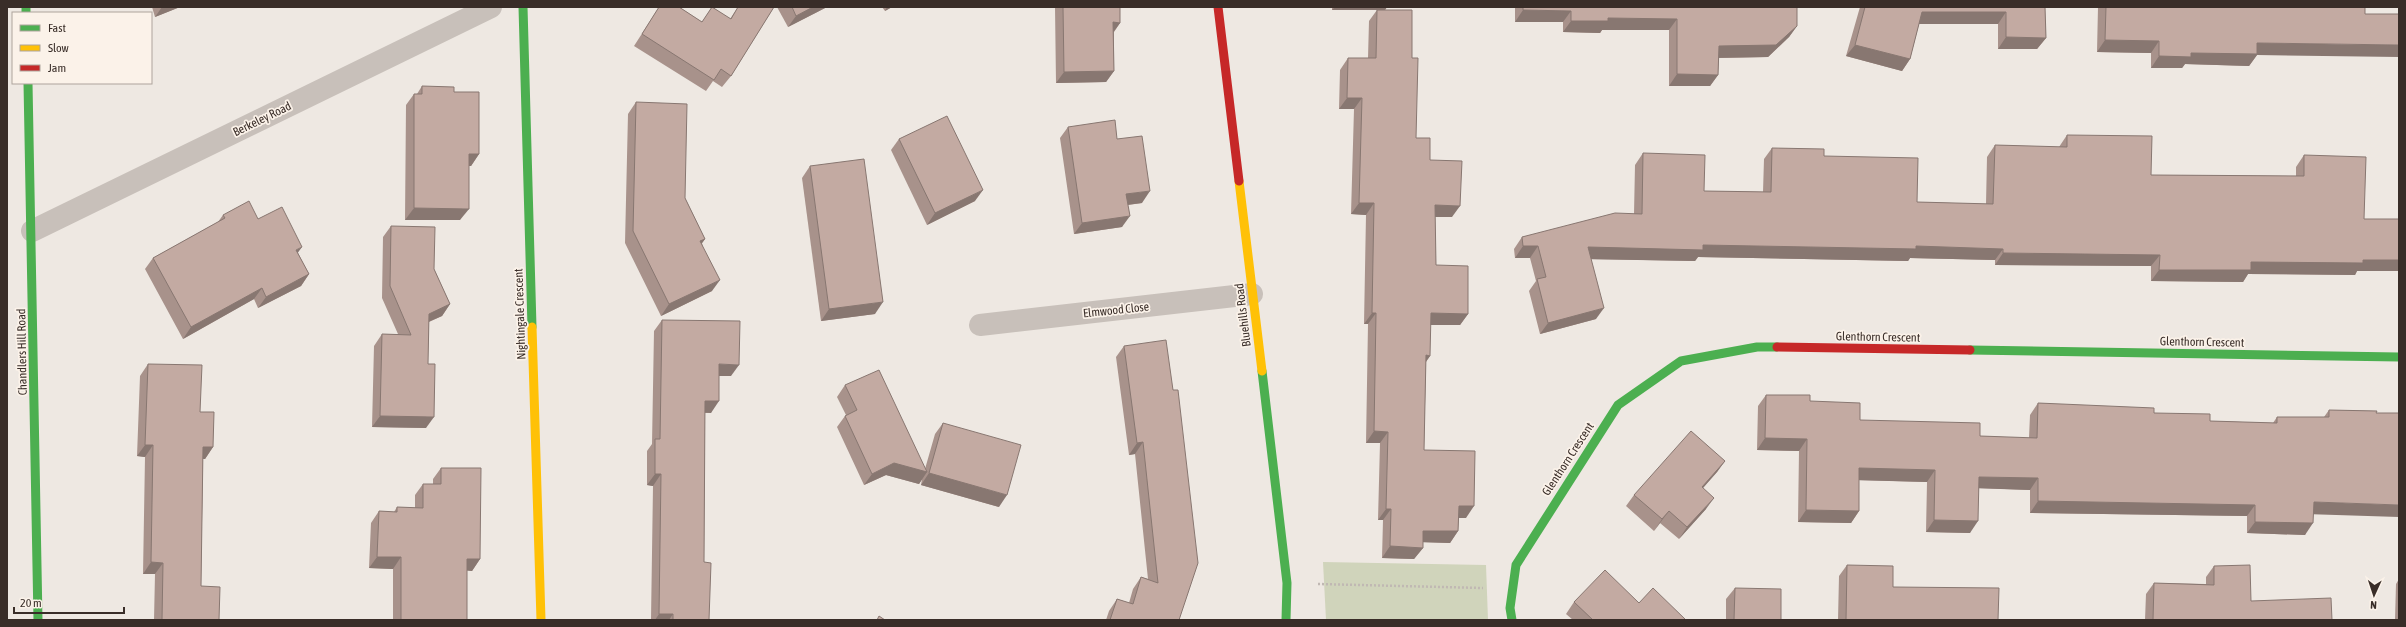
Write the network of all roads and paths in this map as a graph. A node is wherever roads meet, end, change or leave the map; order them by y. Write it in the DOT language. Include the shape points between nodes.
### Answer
graph roads {
  1 [pos="491,7"];
  2 [pos="523,7"];
  3 [pos="1218,7"];
  4 [pos="28,84"];
  5 [pos="32,230"];
  6 [pos="1252,294"];
  7 [pos="980,325"];
  8 [pos="2399,357"];
  9 [pos="1287,583"];
  10 [pos="1512,589"];
  11 [pos="38,620"];
  12 [pos="541,620"];
  13 [pos="1286,620"];
  14 [pos="1512,620"];
  1 -- 5 [label="street, Berkeley Road"];
  2 -- 12 [label="street, Nightingale Crescent"];
  3 -- 6 [label="street, Bluehills Road"];
  4 -- 5 [label="street, Chandlers Hill Road"];
  5 -- 11 [label="street, Chandlers Hill Road"];
  6 -- 7 [label="street, Elmwood Close"];
  6 -- 9 [label="street, Bluehills Road"];
  8 -- 10 [label="street, Glenthorn Crescent" via="1757,347 1682,361 1618,405 1516,565"];
  9 -- 10 [label="path"];
  9 -- 13 [label="street, Bluehills Road"];
  10 -- 14 [label="street, Glenthorn Crescent"];
}
